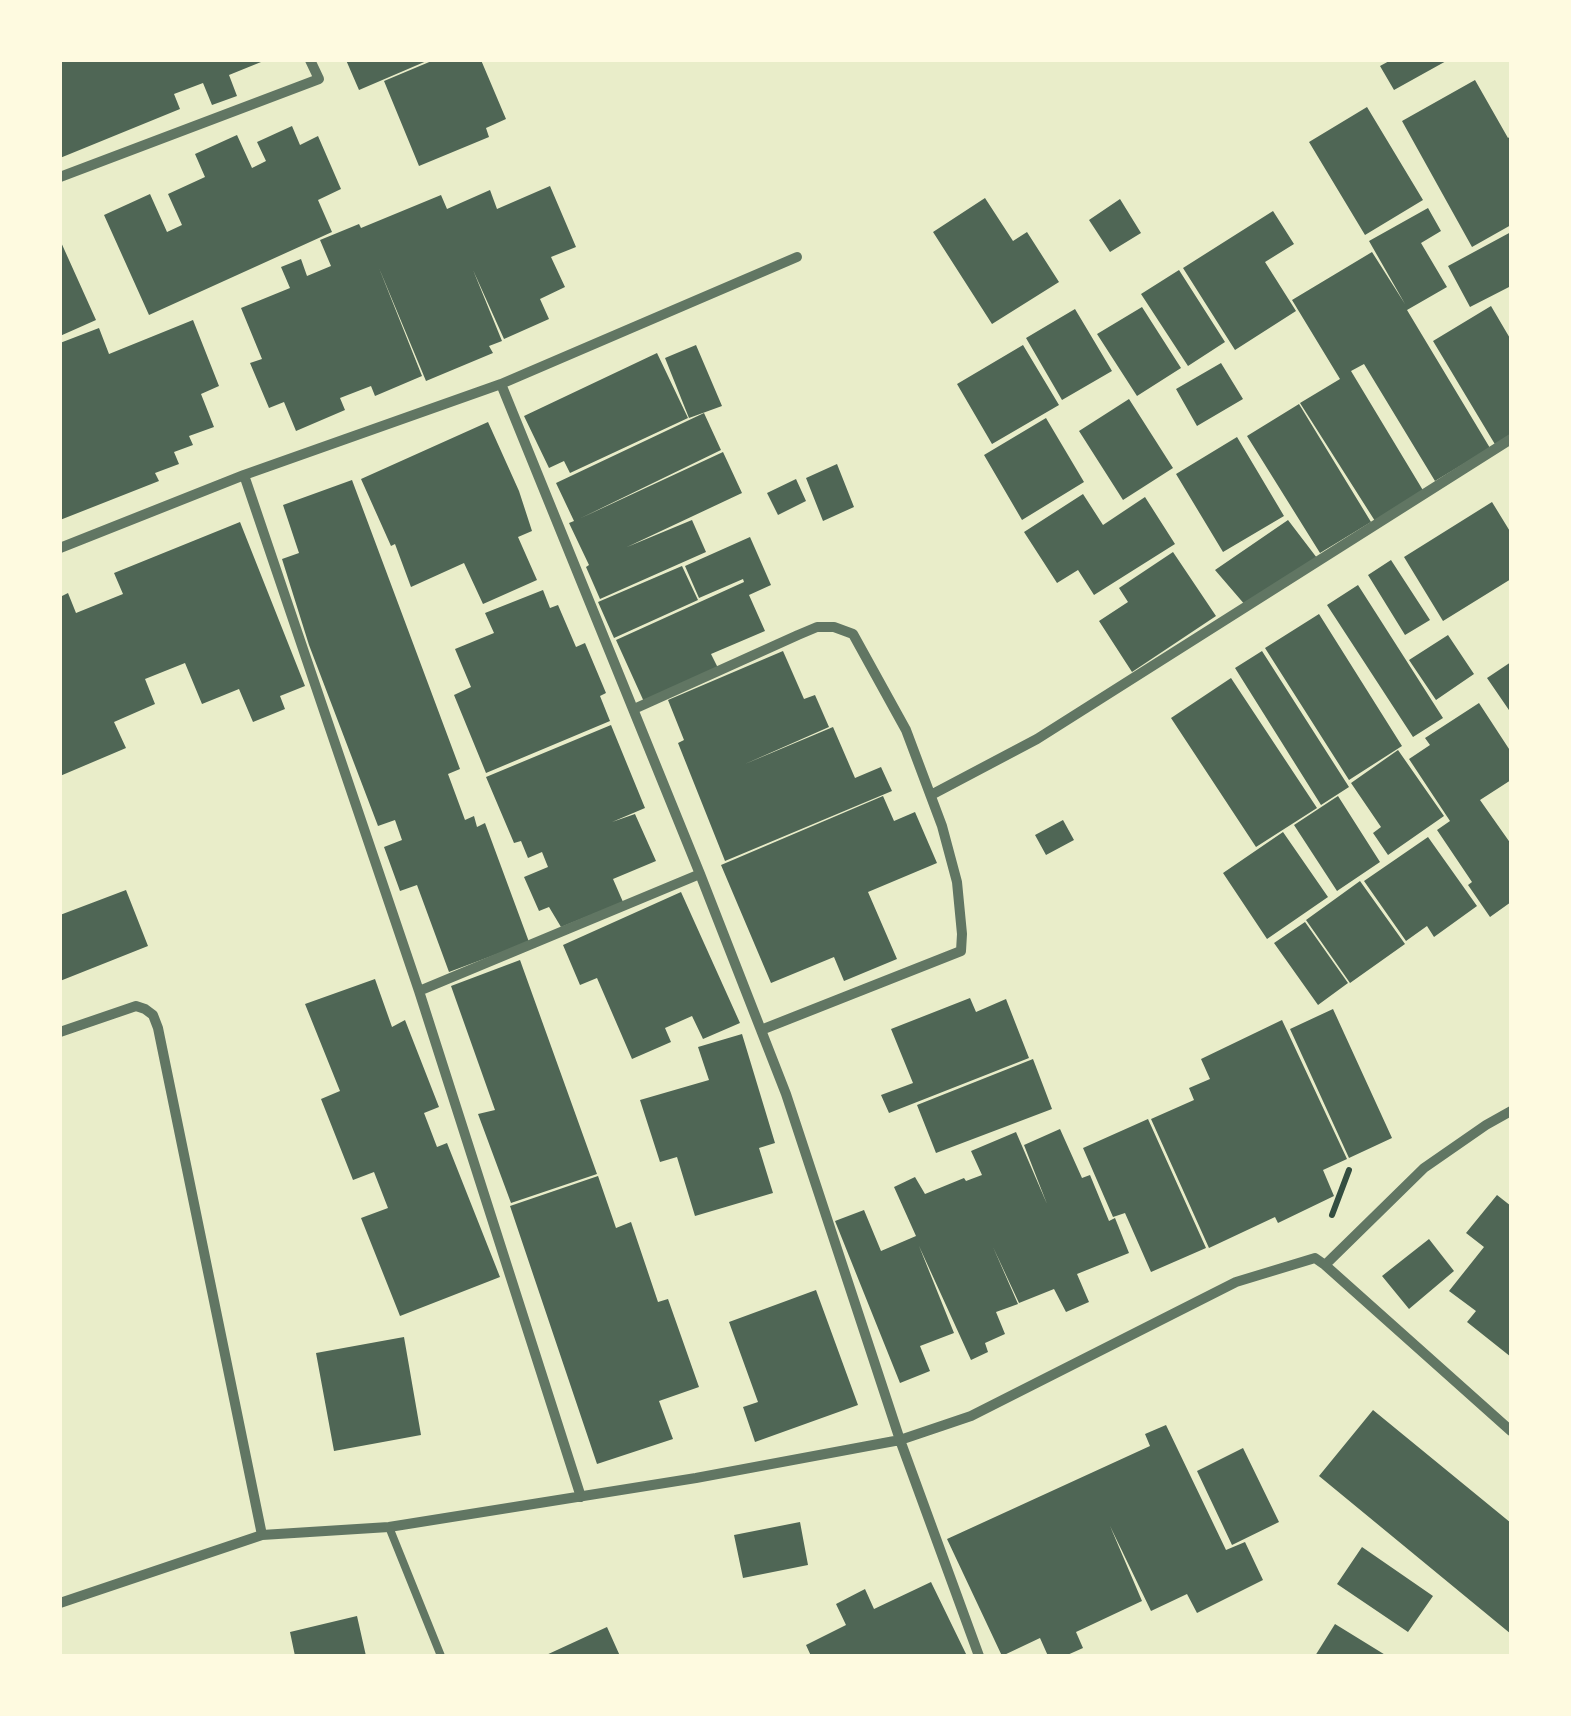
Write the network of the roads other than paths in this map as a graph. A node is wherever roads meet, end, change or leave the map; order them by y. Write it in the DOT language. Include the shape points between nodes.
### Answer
graph roads {
  1 [pos="310,60"];
  2 [pos="60,177"];
  3 [pos="797,257"];
  4 [pos="502,384"];
  5 [pos="1511,438"];
  6 [pos="244,475"];
  7 [pos="60,548"];
  8 [pos="634,709"];
  9 [pos="931,796"];
  10 [pos="700,874"];
  11 [pos="419,990"];
  12 [pos="761,1030"];
  13 [pos="60,1032"];
  14 [pos="1511,1111"];
  15 [pos="1326,1265"];
  16 [pos="1511,1430"];
  17 [pos="900,1440"];
  18 [pos="581,1497"];
  19 [pos="389,1527"];
  20 [pos="262,1535"];
  21 [pos="60,1603"];
  22 [pos="442,1656"];
  23 [pos="979,1656"];
  1 -- 2 [label="street" via="319,78"];
  3 -- 4 [label="street"];
  4 -- 6 [label="street"];
  4 -- 8 [label="street"];
  5 -- 9 [label="street" via="1037,739"];
  6 -- 7 [label="street"];
  6 -- 11 [label="street"];
  8 -- 9 [label="street" via="817,627 834,627 853,634 906,730"];
  8 -- 10 [label="street"];
  9 -- 12 [label="street" via="957,882 961,952"];
  10 -- 11 [label="street"];
  10 -- 12 [label="street"];
  11 -- 18 [label="street"];
  12 -- 17 [label="street"];
  13 -- 20 [label="street" via="136,1006 153,1015"];
  14 -- 15 [label="street" via="1424,1168"];
  15 -- 16 [label="street"];
  15 -- 17 [label="street" via="1315,1258 1236,1282 972,1416"];
  17 -- 18 [label="street"];
  17 -- 23 [label="street"];
  18 -- 19 [label="street"];
  19 -- 20 [label="street"];
  19 -- 22 [label="lane"];
  20 -- 21 [label="street"];
}
